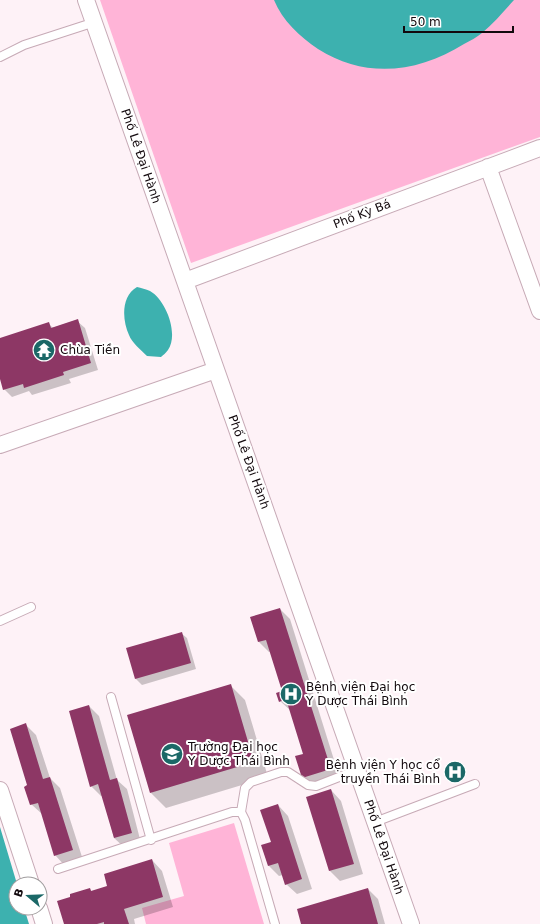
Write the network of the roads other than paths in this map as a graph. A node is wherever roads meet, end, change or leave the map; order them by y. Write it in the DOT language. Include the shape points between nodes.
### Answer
graph roads {
  1 [pos="86,0"];
  2 [pos="95,22"];
  3 [pos="0,57"];
  4 [pos="540,148"];
  5 [pos="488,167"];
  6 [pos="185,281"];
  7 [pos="540,311"];
  8 [pos="216,370"];
  9 [pos="0,445"];
  10 [pos="31,607"];
  11 [pos="0,621"];
  12 [pos="111,698"];
  13 [pos="357,770"];
  14 [pos="475,784"];
  15 [pos="0,790"];
  16 [pos="241,812"];
  17 [pos="375,822"];
  18 [pos="151,840"];
  19 [pos="58,869"];
  20 [pos="28,876"];
  21 [pos="275,924"];
  22 [pos="411,924"];
  1 -- 2 [label="street, Phố Lê Đại Hành"];
  2 -- 3 [label="lane" via="24,45"];
  2 -- 6 [label="street, Phố Lê Đại Hành"];
  4 -- 5 [label="street, Phố Kỳ Bá"];
  5 -- 6 [label="street, Phố Kỳ Bá"];
  5 -- 7 [label="street"];
  6 -- 8 [label="street, Phố Lê Đại Hành"];
  8 -- 9 [label="street"];
  8 -- 13 [label="street, Phố Lê Đại Hành"];
  10 -- 11 [label="lane"];
  12 -- 18 [label="lane"];
  13 -- 16 [label="lane" via="316,786 308,785 288,772 251,782 245,788"];
  13 -- 17 [label="street, Phố Lê Đại Hành"];
  14 -- 17 [label="lane"];
  15 -- 20 [label="street"];
  16 -- 18 [label="lane" via="232,812"];
  16 -- 21 [label="lane"];
  17 -- 22 [label="street, Phố Lê Đại Hành"];
  18 -- 19 [label="lane"];
}
